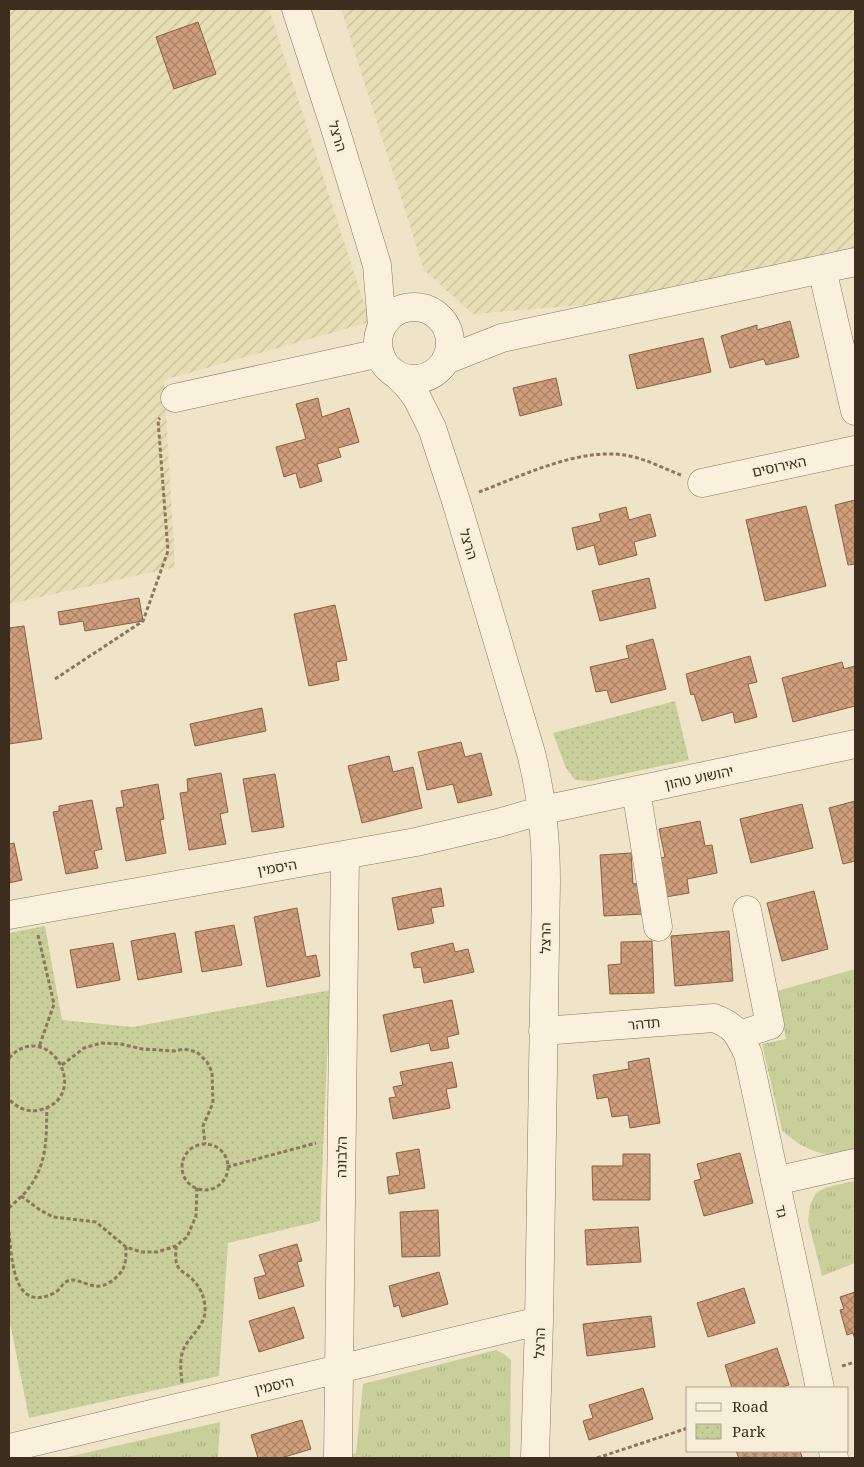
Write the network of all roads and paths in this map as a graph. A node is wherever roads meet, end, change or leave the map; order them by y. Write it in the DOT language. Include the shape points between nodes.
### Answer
graph roads {
  1 [pos="296,9"];
  2 [pos="855,262"];
  3 [pos="377,265"];
  4 [pos="822,269"];
  5 [pos="428,311"];
  6 [pos="382,326"];
  7 [pos="521,334"];
  8 [pos="380,353"];
  9 [pos="445,362"];
  10 [pos="397,375"];
  11 [pos="176,398"];
  12 [pos="855,411"];
  13 [pos="434,434"];
  14 [pos="855,450"];
  15 [pos="702,483"];
  16 [pos="456,501"];
  17 [pos="55,679"];
  18 [pos="855,744"];
  19 [pos="636,790"];
  20 [pos="543,810"];
  21 [pos="345,855"];
  22 [pos="747,910"];
  23 [pos="20,913"];
  24 [pos="658,927"];
  25 [pos="543,1031"];
  26 [pos="740,1035"];
  27 [pos="39,1047"];
  28 [pos="9,1058"];
  29 [pos="62,1065"];
  30 [pos="9,1100"];
  31 [pos="47,1107"];
  32 [pos="342,1136"];
  33 [pos="205,1144"];
  34 [pos="855,1163"];
  35 [pos="228,1167"];
  36 [pos="775,1180"];
  37 [pos="197,1188"];
  38 [pos="21,1196"];
  39 [pos="9,1208"];
  40 [pos="9,1232"];
  41 [pos="176,1246"];
  42 [pos="126,1247"];
  43 [pos="539,1321"];
  44 [pos="339,1369"];
  45 [pos="820,1387"];
  46 [pos="184,1406"];
  47 [pos="686,1429"];
  48 [pos="9,1448"];
  49 [pos="338,1458"];
  50 [pos="535,1458"];
  51 [pos="597,1458"];
  1 -- 3 [label="street, הרצל"];
  2 -- 4 [label="street"];
  3 -- 5 [label="street, הרצל" via="395,286"];
  3 -- 6 [label="street, הרצל"];
  4 -- 7 [label="street"];
  4 -- 12 [label="street"];
  5 -- 6 [label="street" via="409,307 398,310"];
  5 -- 7 [label="street" via="470,327"];
  5 -- 9 [label="street" via="447,327 450,350"];
  6 -- 8 [label="street"];
  7 -- 9 [label="street" via="490,342"];
  8 -- 10 [label="street" via="388,368"];
  8 -- 11 [label="street"];
  9 -- 10 [label="street" via="425,378"];
  9 -- 13 [label="street, הרצל" via="433,399"];
  10 -- 13 [label="street, הרצל" via="417,398"];
  11 -- 17 [label="path" via="158,420 168,550 143,621"];
  13 -- 16 [label="street, הרצל"];
  14 -- 15 [label="street, האירוסים"];
  15 -- 16 [label="path" via="633,456 603,453 559,461"];
  16 -- 20 [label="street, הרצל" via="531,753"];
  18 -- 19 [label="street, יהושוע טהון"];
  19 -- 20 [label="street, יהושוע טהון"];
  19 -- 24 [label="street"];
  20 -- 21 [label="street, היסמין" via="428,839"];
  20 -- 25 [label="street, הרצל" via="546,866"];
  21 -- 23 [label="street, היסמין"];
  21 -- 32 [label="street, הלבונה"];
  22 -- 26 [label="street" via="770,1025"];
  23 -- 27 [label="path" via="54,1004"];
  25 -- 26 [label="street, תדהר" via="714,1018 728,1024"];
  25 -- 43 [label="street, הרצל"];
  26 -- 36 [label="street, גד" via="748,1054"];
  27 -- 28 [label="path" via="24,1048"];
  27 -- 29 [label="path" via="52,1053"];
  29 -- 31 [label="path" via="65,1075 63,1089 56,1102"];
  29 -- 33 [label="path" via="84,1048 101,1043 197,1052 212,1072 213,1102 203,1126"];
  30 -- 31 [label="path" via="28,1110"];
  31 -- 38 [label="path" via="43,1163"];
  32 -- 35 [label="path"];
  32 -- 44 [label="street, הלבונה"];
  33 -- 35 [label="path" via="221,1151"];
  33 -- 37 [label="path" via="191,1148 182,1163 184,1177"];
  34 -- 36 [label="street"];
  35 -- 37 [label="path" via="218,1185 208,1189"];
  36 -- 45 [label="street, גד"];
  37 -- 41 [label="path" via="196,1216 187,1237"];
  38 -- 39 [label="path"];
  38 -- 42 [label="path" via="53,1217 96,1222"];
  40 -- 42 [label="path" via="16,1281 35,1298 45,1298 58,1292 65,1282 72,1280 97,1287 106,1284 124,1268"];
  41 -- 42 [label="path" via="157,1252 140,1252"];
  41 -- 46 [label="path" via="176,1264 200,1289 206,1313 183,1350"];
  43 -- 44 [label="street, היסמין"];
  43 -- 50 [label="street, הרצל"];
  44 -- 46 [label="street, היסמין"];
  44 -- 49 [label="street, הלבונה"];
  46 -- 48 [label="street, היסמין"];
  47 -- 51 [label="path"];
}
